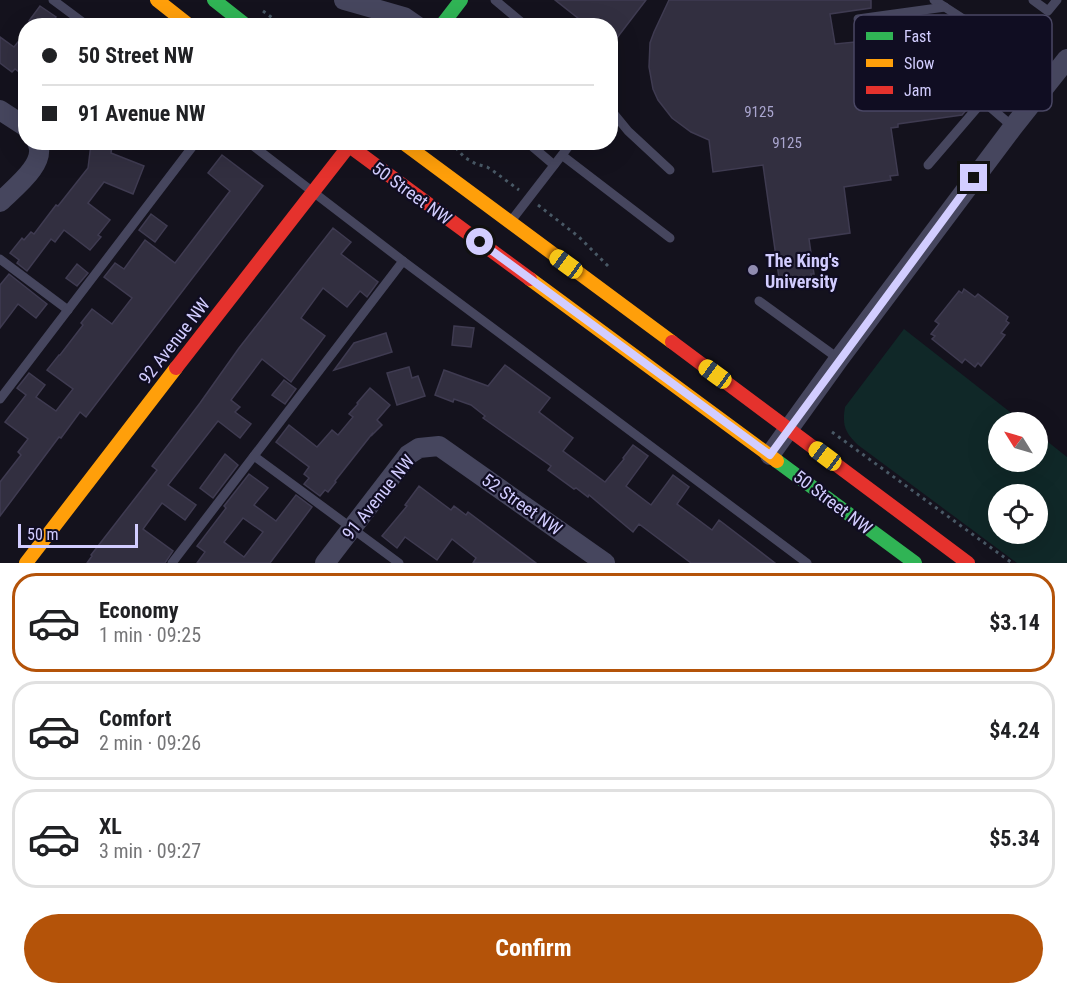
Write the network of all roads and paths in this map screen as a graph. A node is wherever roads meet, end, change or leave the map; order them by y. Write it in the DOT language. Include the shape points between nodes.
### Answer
graph roads {
  1 [pos="53,0"];
  2 [pos="157,0"];
  3 [pos="214,0"];
  4 [pos="344,0"];
  5 [pos="461,0"];
  6 [pos="495,0"];
  7 [pos="934,0"];
  8 [pos="1033,0"];
  9 [pos="1057,0"];
  10 [pos="945,8"];
  11 [pos="260,9"];
  12 [pos="890,15"];
  13 [pos="956,15"];
  14 [pos="77,18"];
  15 [pos="180,18"];
  16 [pos="237,18"];
  17 [pos="272,18"];
  18 [pos="405,18"];
  19 [pos="447,18"];
  20 [pos="517,18"];
  21 [pos="1067,58"];
  22 [pos="1052,77"];
  23 [pos="0,110"];
  24 [pos="974,111"];
  25 [pos="995,111"];
  26 [pos="1026,111"];
  27 [pos="618,119"];
  28 [pos="18,122"];
  29 [pos="1013,127"];
  30 [pos="39,150"];
  31 [pos="190,150"];
  32 [pos="258,150"];
  33 [pos="344,150"];
  34 [pos="356,150"];
  35 [pos="413,150"];
  36 [pos="457,150"];
  37 [pos="537,150"];
  38 [pos="566,150"];
  39 [pos="435,152"];
  40 [pos="562,156"];
  41 [pos="554,165"];
  42 [pos="928,165"];
  43 [pos="669,171"];
  44 [pos="464,189"];
  45 [pos="313,192"];
  46 [pos="528,197"];
  47 [pos="0,202"];
  48 [pos="509,223"];
  49 [pos="670,238"];
  50 [pos="0,259"];
  51 [pos="403,261"];
  52 [pos="615,272"];
  53 [pos="759,302"];
  54 [pos="68,310"];
  55 [pos="839,359"];
  56 [pos="0,399"];
  57 [pos="790,429"];
  58 [pos="826,429"];
  59 [pos="439,446"];
  60 [pos="770,455"];
  61 [pos="254,456"];
  62 [pos="352,528"];
  63 [pos="26,563"];
  64 [pos="172,563"];
  65 [pos="325,563"];
  66 [pos="399,563"];
  67 [pos="605,563"];
  68 [pos="807,563"];
  69 [pos="915,563"];
  70 [pos="968,563"];
  71 [pos="1012,563"];
  1 -- 14 [label="lane"];
  2 -- 15 [label="main road"];
  3 -- 16 [label="main road"];
  4 -- 18 [label="street"];
  5 -- 19 [label="main road"];
  6 -- 20 [label="lane"];
  7 -- 10 [label="lane"];
  8 -- 9 [label="lane" via="1048,11"];
  10 -- 12 [label="lane"];
  10 -- 13 [label="lane"];
  11 -- 17 [label="path"];
  21 -- 22 [label="street"];
  23 -- 28 [label="street"];
  24 -- 42 [label="lane"];
  25 -- 29 [label="lane"];
  26 -- 29 [label="street"];
  27 -- 43 [label="lane"];
  29 -- 55 [label="street"];
  30 -- 47 [label="street" via="39,160"];
  31 -- 54 [label="lane"];
  32 -- 45 [label="lane"];
  33 -- 45 [label="main road, 92 Avenue NW"];
  34 -- 60 [label="main road, 50 Street NW"];
  35 -- 44 [label="main road, 50 Street NW"];
  36 -- 46 [label="path"];
  37 -- 41 [label="lane"];
  38 -- 40 [label="lane"];
  39 -- 44 [label="main road"];
  40 -- 41 [label="lane"];
  40 -- 49 [label="lane"];
  41 -- 46 [label="lane"];
  44 -- 48 [label="main road, 50 Street NW"];
  45 -- 51 [label="lane"];
  45 -- 63 [label="main road, 92 Avenue NW"];
  46 -- 48 [label="lane"];
  46 -- 52 [label="path" via="579,237"];
  48 -- 57 [label="main road, 50 Street NW"];
  50 -- 54 [label="lane"];
  51 -- 61 [label="lane"];
  51 -- 68 [label="lane"];
  53 -- 55 [label="lane"];
  54 -- 56 [label="lane"];
  55 -- 57 [label="street"];
  57 -- 60 [label="street"];
  57 -- 70 [label="main road, 50 Street NW"];
  58 -- 71 [label="path"];
  59 -- 62 [label="street, 91 Avenue NW" via="419,448 408,454"];
  59 -- 67 [label="street, 52 Street NW"];
  60 -- 69 [label="main road, 50 Street NW"];
  61 -- 62 [label="lane"];
  61 -- 64 [label="lane"];
  62 -- 65 [label="street, 91 Avenue NW"];
  62 -- 66 [label="lane"];
}
